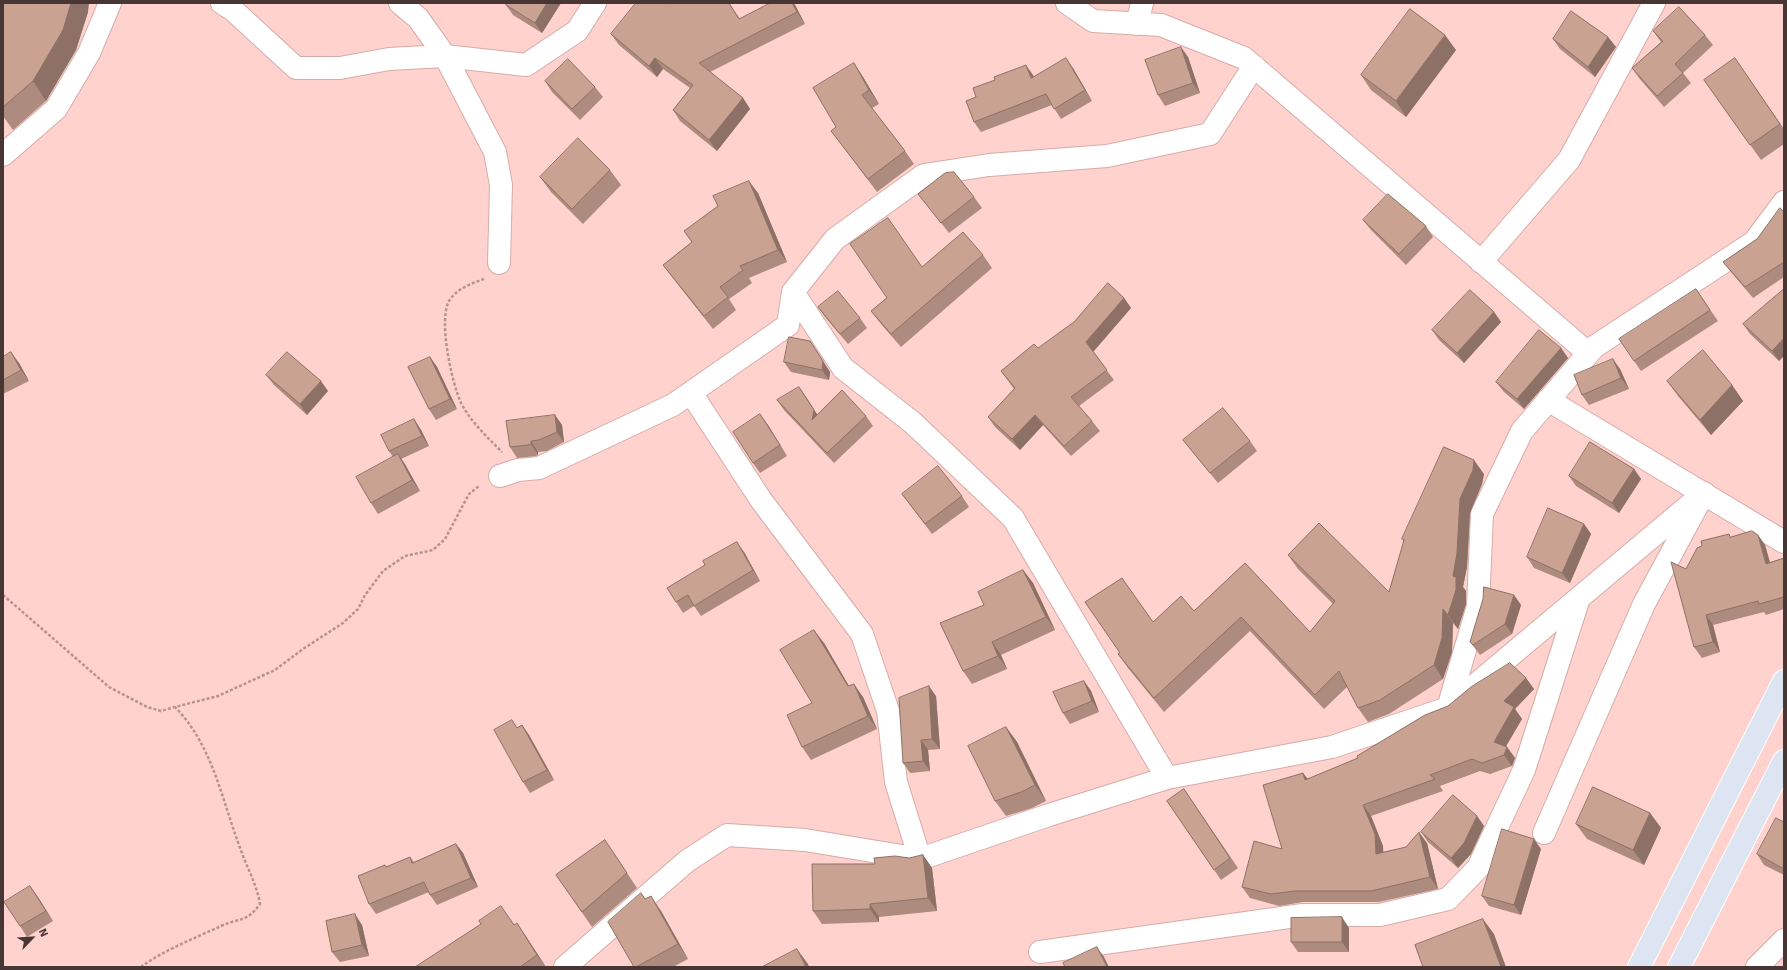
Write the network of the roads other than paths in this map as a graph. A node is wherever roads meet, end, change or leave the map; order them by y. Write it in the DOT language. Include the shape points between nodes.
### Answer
graph roads {
  1 [pos="110,3"];
  2 [pos="222,3"];
  3 [pos="400,3"];
  4 [pos="595,3"];
  5 [pos="1067,3"];
  6 [pos="1654,3"];
  7 [pos="1139,13"];
  8 [pos="445,56"];
  9 [pos="1254,66"];
  10 [pos="3,155"];
  11 [pos="1784,202"];
  12 [pos="1481,262"];
  13 [pos="492,270"];
  14 [pos="793,292"];
  15 [pos="1588,353"];
  16 [pos="691,393"];
  17 [pos="1548,400"];
  18 [pos="509,473"];
  19 [pos="1704,493"];
  20 [pos="1784,542"];
  21 [pos="1579,598"];
  22 [pos="1784,682"];
  23 [pos="1448,708"];
  24 [pos="1784,761"];
  25 [pos="1167,778"];
  26 [pos="1544,833"];
  27 [pos="920,859"];
  28 [pos="1784,940"];
  29 [pos="1040,952"];
  30 [pos="565,967"];
  31 [pos="1639,967"];
  32 [pos="1679,967"];
  33 [pos="1757,967"];
  1 -- 10 [label="street" via="89,53 56,109"];
  2 -- 8 [label="street" via="233,10 296,68 340,68 389,59"];
  3 -- 8 [label="street" via="418,18"];
  4 -- 8 [label="street" via="578,32 526,65"];
  5 -- 7 [label="street" via="1093,22"];
  6 -- 12 [label="street" via="1569,160"];
  7 -- 9 [label="street" via="1161,25 1244,58"];
  8 -- 13 [label="street" via="495,152 501,185"];
  9 -- 12 [label="street"];
  9 -- 14 [label="street" via="1210,134 1107,156 989,165 924,176 835,239"];
  11 -- 15 [label="street" via="1754,242"];
  12 -- 15 [label="street"];
  14 -- 16 [label="street" via="788,325"];
  14 -- 25 [label="street" via="843,368 913,422 1013,518"];
  15 -- 17 [label="street"];
  16 -- 18 [label="street" via="673,406 539,468"];
  16 -- 27 [label="street" via="761,500 862,634 888,711 896,782"];
  17 -- 19 [label="street"];
  17 -- 23 [label="street" via="1522,431 1482,514 1478,606"];
  19 -- 20 [label="street"];
  19 -- 21 [label="street"];
  19 -- 26 [label="street" via="1644,604"];
  21 -- 23 [label="street"];
  21 -- 29 [label="street" via="1524,770 1478,868 1448,899 1380,915 1303,915"];
  22 -- 31 [label="main road"];
  23 -- 25 [label="street" via="1332,747"];
  24 -- 32 [label="main road"];
  25 -- 27 [label="street"];
  27 -- 30 [label="street" via="805,840 727,835 687,861"];
  28 -- 33 [label="street"];
}
